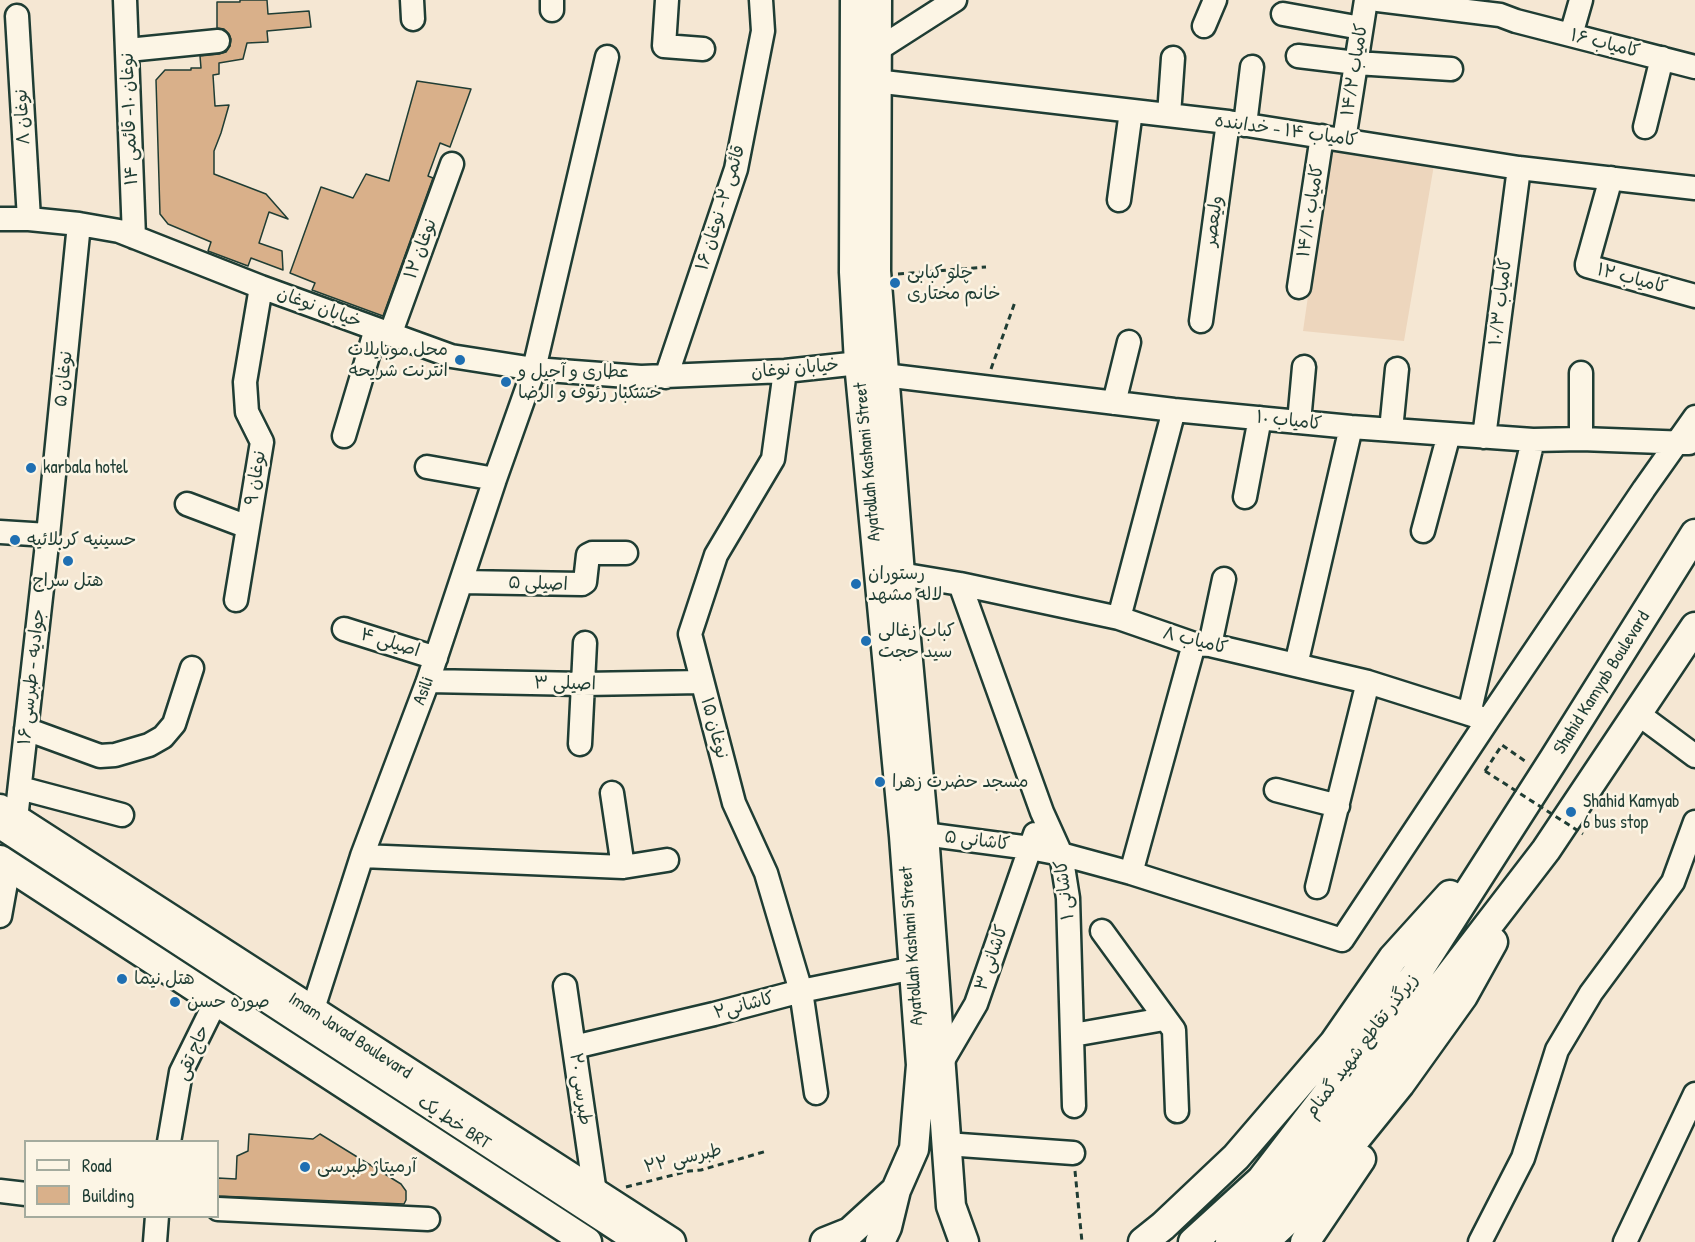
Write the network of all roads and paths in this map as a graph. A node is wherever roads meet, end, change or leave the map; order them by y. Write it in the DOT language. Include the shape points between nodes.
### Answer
graph roads {
  1 [pos="125,0"];
  2 [pos="667,0"];
  3 [pos="761,0"];
  4 [pos="855,0"];
  5 [pos="877,0"];
  6 [pos="955,0"];
  7 [pos="1215,0"];
  8 [pos="1366,0"];
  9 [pos="1378,0"];
  10 [pos="1581,0"];
  11 [pos="1283,14"];
  12 [pos="17,16"];
  13 [pos="1204,26"];
  14 [pos="1361,28"];
  15 [pos="1571,35"];
  16 [pos="218,41"];
  17 [pos="704,49"];
  18 [pos="128,50"];
  19 [pos="866,50"];
  20 [pos="1298,56"];
  21 [pos="607,57"];
  22 [pos="1173,58"];
  23 [pos="1662,58"];
  24 [pos="1356,63"];
  25 [pos="1252,67"];
  26 [pos="1695,67"];
  27 [pos="1451,69"];
  28 [pos="875,81"];
  29 [pos="1131,111"];
  30 [pos="1169,115"];
  31 [pos="1236,123"];
  32 [pos="1645,127"];
  33 [pos="1333,138"];
  34 [pos="452,164"];
  35 [pos="1519,168"];
  36 [pos="1611,178"];
  37 [pos="1695,188"];
  38 [pos="1119,200"];
  39 [pos="0,219"];
  40 [pos="29,219"];
  41 [pos="79,224"];
  42 [pos="134,237"];
  43 [pos="986,267"];
  44 [pos="876,275"];
  45 [pos="261,287"];
  46 [pos="1299,287"];
  47 [pos="1695,296"];
  48 [pos="1015,302"];
  49 [pos="1201,321"];
  50 [pos="383,332"];
  51 [pos="1129,342"];
  52 [pos="859,363"];
  53 [pos="1304,367"];
  54 [pos="534,369"];
  55 [pos="1397,369"];
  56 [pos="785,371"];
  57 [pos="1581,373"];
  58 [pos="884,375"];
  59 [pos="666,377"];
  60 [pos="984,387"];
  61 [pos="1114,403"];
  62 [pos="1174,410"];
  63 [pos="1695,417"];
  64 [pos="1260,418"];
  65 [pos="1299,422"];
  66 [pos="1351,427"];
  67 [pos="1391,430"];
  68 [pos="1449,434"];
  69 [pos="344,436"];
  70 [pos="1484,437"];
  71 [pos="1581,439"];
  72 [pos="1533,440"];
  73 [pos="1687,442"];
  74 [pos="427,467"];
  75 [pos="495,479"];
  76 [pos="1245,497"];
  77 [pos="187,504"];
  78 [pos="248,526"];
  79 [pos="0,531"];
  80 [pos="1423,531"];
  81 [pos="1695,534"];
  82 [pos="48,535"];
  83 [pos="626,553"];
  84 [pos="900,574"];
  85 [pos="1224,579"];
  86 [pos="461,582"];
  87 [pos="960,584"];
  88 [pos="236,600"];
  89 [pos="1119,618"];
  90 [pos="1695,627"];
  91 [pos="344,629"];
  92 [pos="585,643"];
  93 [pos="1202,645"];
  94 [pos="436,658"];
  95 [pos="1296,665"];
  96 [pos="192,668"];
  97 [pos="428,681"];
  98 [pos="702,682"];
  99 [pos="1368,682"];
  100 [pos="583,684"];
  101 [pos="1637,713"];
  102 [pos="1478,717"];
  103 [pos="26,729"];
  104 [pos="580,744"];
  105 [pos="1695,756"];
  106 [pos="1544,773"];
  107 [pos="20,788"];
  108 [pos="1276,790"];
  109 [pos="612,793"];
  110 [pos="1338,806"];
  111 [pos="1042,812"];
  112 [pos="122,815"];
  113 [pos="1695,822"];
  114 [pos="4,824"];
  115 [pos="1507,831"];
  116 [pos="924,834"];
  117 [pos="1582,834"];
  118 [pos="1030,848"];
  119 [pos="1546,850"];
  120 [pos="1061,854"];
  121 [pos="362,856"];
  122 [pos="667,860"];
  123 [pos="5,863"];
  124 [pos="623,867"];
  125 [pos="1131,873"];
  126 [pos="1317,887"];
  127 [pos="0,916"];
  128 [pos="1102,931"];
  129 [pos="914,968"];
  130 [pos="565,986"];
  131 [pos="801,991"];
  132 [pos="216,1001"];
  133 [pos="312,1012"];
  134 [pos="1164,1019"];
  135 [pos="1073,1035"];
  136 [pos="574,1047"];
  137 [pos="942,1062"];
  138 [pos="1400,1084"];
  139 [pos="816,1093"];
  140 [pos="1695,1094"];
  141 [pos="1074,1106"];
  142 [pos="1177,1111"];
  143 [pos="169,1140"];
  144 [pos="946,1144"];
  145 [pos="767,1151"];
  146 [pos="1073,1154"];
  147 [pos="896,1190"];
  148 [pos="0,1191"];
  149 [pos="24,1194"];
  150 [pos="603,1198"];
  151 [pos="951,1206"];
  152 [pos="219,1209"];
  153 [pos="157,1218"];
  154 [pos="428,1219"];
  155 [pos="1153,1234"];
  156 [pos="156,1242"];
  157 [pos="587,1242"];
  158 [pos="620,1242"];
  159 [pos="636,1242"];
  160 [pos="671,1242"];
  161 [pos="825,1242"];
  162 [pos="880,1242"];
  163 [pos="944,1242"];
  164 [pos="963,1242"];
  165 [pos="1120,1242"];
  166 [pos="1193,1242"];
  167 [pos="1230,1242"];
  168 [pos="1264,1242"];
  169 [pos="1305,1242"];
  170 [pos="1480,1242"];
  171 [pos="1625,1242"];
  1 -- 18 [label="street, نوغان ۱۰- قائمی ۱۴"];
  2 -- 17 [label="street" via="664,46"];
  3 -- 59 [label="street, قائمی ۲- نوغان ۱۶" via="763,31 736,169"];
  4 -- 19 [label="main road, Ayatollah Kashani Street"];
  5 -- 19 [label="main road, Ayatollah Kashani Street"];
  6 -- 19 [label="street"];
  7 -- 13 [label="street"];
  8 -- 14 [label="street, کامیاب ۱۴/۲"];
  9 -- 15 [label="street, کامیاب ۱۶" via="1500,15"];
  10 -- 15 [label="street"];
  11 -- 14 [label="street"];
  12 -- 40 [label="street, نوغان ۸"];
  14 -- 24 [label="street, کامیاب ۱۴/۲"];
  15 -- 23 [label="street, کامیاب ۱۶"];
  16 -- 18 [label="street"];
  18 -- 42 [label="street, نوغان ۱۰- قائمی ۱۴"];
  19 -- 28 [label="main road, Ayatollah Kashani Street"];
  19 -- 52 [label="main road, Ayatollah Kashani Street" via="854,272"];
  20 -- 24 [label="street"];
  21 -- 54 [label="street, Asili"];
  22 -- 30 [label="street"];
  23 -- 26 [label="street, کامیاب ۱۶"];
  23 -- 32 [label="street"];
  24 -- 27 [label="street"];
  24 -- 33 [label="street, کامیاب ۱۴/۲"];
  25 -- 31 [label="street, ولیعصر"];
  28 -- 29 [label="street, کامیاب ۱۴ - خدابنده"];
  28 -- 44 [label="main road, Ayatollah Kashani Street"];
  29 -- 30 [label="street, کامیاب ۱۴ - خدابنده"];
  29 -- 38 [label="street"];
  30 -- 31 [label="street, کامیاب ۱۴ - خدابنده"];
  31 -- 33 [label="street, کامیاب ۱۴ - خدابنده"];
  31 -- 49 [label="street, ولیعصر"];
  33 -- 35 [label="street, کامیاب ۱۴ - خدابنده"];
  33 -- 46 [label="street, کامیاب ۱۴/۱۰"];
  34 -- 50 [label="street, نوغان ۱۲"];
  35 -- 36 [label="street, کامیاب ۱۴ - خدابنده"];
  35 -- 70 [label="street, کامیاب ۱۰/۳"];
  36 -- 37 [label="street, کامیاب ۱۴ - خدابنده"];
  36 -- 47 [label="street, کامیاب ۱۲" via="1587,266"];
  39 -- 40 [label="street, خیابان نوغان"];
  40 -- 41 [label="street, خیابان نوغان"];
  41 -- 42 [label="street, خیابان نوغان"];
  41 -- 82 [label="street, نوغان ۵"];
  42 -- 45 [label="street, خیابان نوغان"];
  43 -- 44 [label="path"];
  44 -- 58 [label="main road, Ayatollah Kashani Street"];
  45 -- 50 [label="street, خیابان نوغان"];
  45 -- 78 [label="street, نوغان ۹" via="245,382 247,412 262,441"];
  48 -- 60 [label="path"];
  50 -- 54 [label="street, خیابان نوغان" via="451,356"];
  50 -- 69 [label="street, نوغان ۱۲"];
  51 -- 61 [label="street"];
  52 -- 56 [label="street, خیابان نوغان"];
  52 -- 129 [label="main road, Ayatollah Kashani Street"];
  53 -- 65 [label="street"];
  54 -- 59 [label="street, خیابان نوغان"];
  54 -- 75 [label="street, Asili"];
  55 -- 67 [label="street"];
  56 -- 59 [label="street, خیابان نوغان"];
  56 -- 98 [label="street, نوغان ۱۵" via="773,459 716,555 690,634"];
  57 -- 71 [label="street"];
  58 -- 60 [label="street, کامیاب ۱۰"];
  58 -- 84 [label="main road, Ayatollah Kashani Street"];
  60 -- 61 [label="street, کامیاب ۱۰"];
  61 -- 62 [label="street, کامیاب ۱۰"];
  62 -- 64 [label="street, کامیاب ۱۰"];
  62 -- 89 [label="street"];
  63 -- 73 [label="street"];
  64 -- 65 [label="street, کامیاب ۱۰"];
  64 -- 76 [label="street"];
  65 -- 66 [label="street, کامیاب ۱۰"];
  66 -- 67 [label="street, کامیاب ۱۰"];
  66 -- 95 [label="street"];
  67 -- 68 [label="street, کامیاب ۱۰"];
  68 -- 70 [label="street, کامیاب ۱۰"];
  68 -- 80 [label="street"];
  70 -- 72 [label="street, کامیاب ۱۰"];
  71 -- 72 [label="street, کامیاب ۱۰"];
  71 -- 73 [label="street, کامیاب ۱۰"];
  72 -- 102 [label="street"];
  73 -- 102 [label="street" via="1644,489"];
  74 -- 75 [label="street"];
  75 -- 86 [label="street, Asili"];
  77 -- 78 [label="street"];
  78 -- 88 [label="street, نوغان ۹"];
  79 -- 82 [label="street"];
  81 -- 106 [label="main road, Shahid Kamyab Boulevard"];
  82 -- 103 [label="street, جوادیه - طبرسی ۱۶"];
  83 -- 86 [label="street, اصیلی ۵" via="588,555 582,584"];
  84 -- 87 [label="street, کامیاب ۸"];
  84 -- 116 [label="main road, Ayatollah Kashani Street"];
  85 -- 93 [label="street"];
  86 -- 94 [label="street, Asili"];
  87 -- 89 [label="street, کامیاب ۸"];
  87 -- 111 [label="street, کاشانی ۱"];
  89 -- 93 [label="street, کامیاب ۸"];
  90 -- 101 [label="main road"];
  91 -- 94 [label="street, اصیلی ۴"];
  92 -- 100 [label="street"];
  93 -- 95 [label="street, کامیاب ۸"];
  93 -- 125 [label="street"];
  94 -- 97 [label="street, Asili"];
  95 -- 99 [label="street, کامیاب ۸"];
  96 -- 103 [label="street" via="174,724 149,745 100,756"];
  97 -- 100 [label="street, اصیلی ۳"];
  97 -- 121 [label="street, Asili"];
  98 -- 100 [label="street, اصیلی ۳"];
  98 -- 131 [label="street, نوغان ۱۵" via="734,803 766,873"];
  99 -- 102 [label="street, کامیاب ۸"];
  99 -- 110 [label="street"];
  100 -- 104 [label="street"];
  101 -- 105 [label="street"];
  101 -- 119 [label="main road"];
  102 -- 125 [label="street, کاشانی ۵" via="1342,940"];
  103 -- 107 [label="street, جوادیه - طبرسی ۱۶"];
  106 -- 115 [label="main road, Shahid Kamyab Boulevard"];
  106 -- 117 [label="path, bridge" via="1502,745 1485,771"];
  107 -- 112 [label="street"];
  107 -- 114 [label="street, جوادیه - طبرسی ۱۶"];
  108 -- 110 [label="street"];
  109 -- 124 [label="street"];
  110 -- 126 [label="street"];
  111 -- 118 [label="street, کاشانی ۳"];
  111 -- 120 [label="street, کاشانی ۱"];
  113 -- 170 [label="street" via="1673,882 1591,993 1557,1050 1523,1158"];
  114 -- 133 [label="main road, Imam Javad Boulevard"];
  114 -- 158 [label="street, خط یک BRT"];
  114 -- 159 [label="street, خط یک BRT"];
  115 -- 155 [label="main road" via="1394,958 1334,1043 1236,1157"];
  115 -- 166 [label="main road, زیرگذر تقاطع شهید گمنام" via="1417,972 1358,1054 1261,1180"];
  116 -- 118 [label="street, کاشانی ۵"];
  116 -- 137 [label="main road, Ayatollah Kashani Street"];
  118 -- 120 [label="street, کاشانی ۵"];
  118 -- 137 [label="street, کاشانی ۳" via="976,1004"];
  119 -- 138 [label="main road" via="1462,996"];
  119 -- 167 [label="main road, زیرگذر تقاطع شهید گمنام" via="1280,1196"];
  120 -- 125 [label="street, کاشانی ۵"];
  120 -- 135 [label="street, کاشانی ۱" via="1068,898"];
  121 -- 124 [label="street"];
  121 -- 133 [label="street, Asili"];
  122 -- 124 [label="street"];
  123 -- 127 [label="street"];
  123 -- 132 [label="main road"];
  128 -- 134 [label="street"];
  129 -- 131 [label="street, کاشانی۲"];
  129 -- 147 [label="main road, Ayatollah Kashani Street" via="921,1065 914,1149"];
  130 -- 136 [label="street, طبرسی ۲۰"];
  131 -- 136 [label="street, کاشانی۲"];
  131 -- 139 [label="street, نوغان ۱۵"];
  132 -- 143 [label="street, حاج تقی" via="181,1071"];
  132 -- 157 [label="main road"];
  133 -- 150 [label="main road, Imam Javad Boulevard"];
  134 -- 135 [label="street"];
  134 -- 142 [label="street" via="1174,1030"];
  135 -- 141 [label="street, کاشانی ۱"];
  136 -- 150 [label="street, طبرسی ۲۰"];
  137 -- 144 [label="main road, Ayatollah Kashani Street"];
  138 -- 168 [label="main road" via="1298,1210"];
  138 -- 169 [label="main road" via="1361,1160"];
  140 -- 171 [label="street"];
  144 -- 146 [label="street"];
  144 -- 151 [label="main road, Ayatollah Kashani Street"];
  145 -- 150 [label="path, طبرسی ۲۲" via="626,1187"];
  147 -- 161 [label="main road, Ayatollah Kashani Street" via="849,1232"];
  147 -- 162 [label="main road"];
  148 -- 149 [label="street"];
  150 -- 160 [label="main road, Imam Javad Boulevard"];
  151 -- 163 [label="main road"];
  151 -- 164 [label="main road, Ayatollah Kashani Street"];
  152 -- 154 [label="street"];
  153 -- 156 [label="street"];
  155 -- 165 [label="main road"];
}
